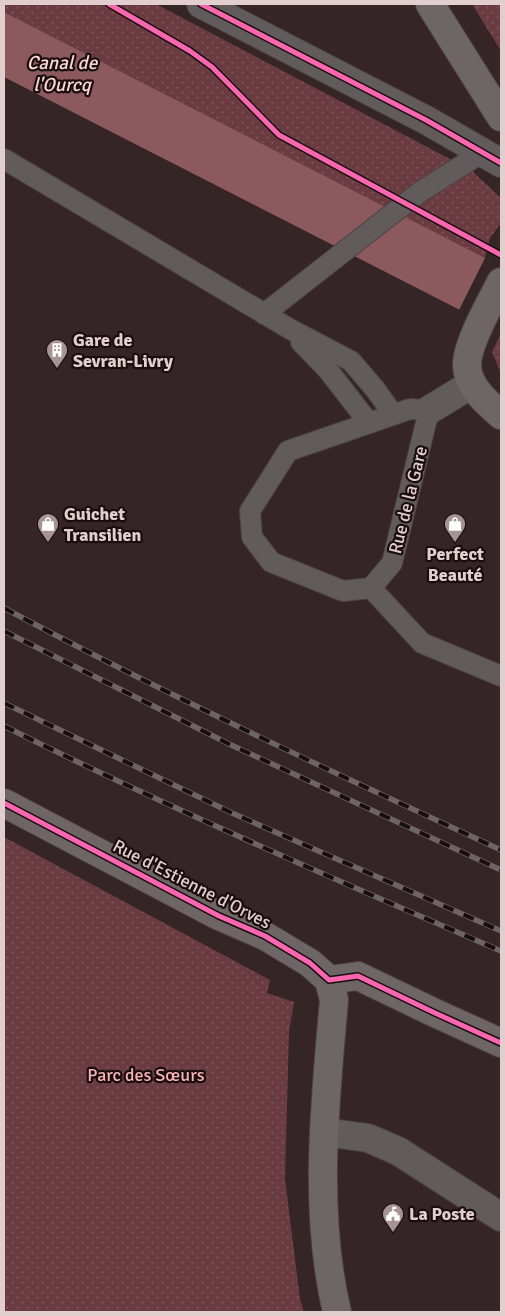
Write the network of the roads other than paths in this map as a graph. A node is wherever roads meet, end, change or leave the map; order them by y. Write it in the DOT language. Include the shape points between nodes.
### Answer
graph roads {
  1 [pos="201,4"];
  2 [pos="430,4"];
  3 [pos="501,117"];
  4 [pos="492,157"];
  5 [pos="4,160"];
  6 [pos="501,282"];
  7 [pos="264,314"];
  8 [pos="290,329"];
  9 [pos="472,384"];
  10 [pos="429,410"];
  11 [pos="393,414"];
  12 [pos="501,415"];
  13 [pos="369,423"];
  14 [pos="371,588"];
  15 [pos="501,676"];
  16 [pos="4,804"];
  17 [pos="329,980"];
  18 [pos="501,1043"];
  19 [pos="324,1132"];
  20 [pos="501,1217"];
  21 [pos="337,1312"];
  1 -- 4 [label="street"];
  2 -- 3 [label="street"];
  4 -- 7 [label="lane" via="420,192"];
  5 -- 7 [label="lane"];
  6 -- 9 [label="street" via="471,344 467,366"];
  7 -- 8 [label="lane"];
  8 -- 11 [label="lane" via="351,362"];
  8 -- 13 [label="lane" via="328,370"];
  9 -- 10 [label="street"];
  9 -- 12 [label="street" via="484,401"];
  10 -- 11 [label="lane" via="410,409"];
  10 -- 14 [label="lane, Rue de la Gare" via="392,563"];
  11 -- 13 [label="lane"];
  13 -- 14 [label="lane" via="288,451 250,511 252,537 271,562 343,591"];
  14 -- 15 [label="lane" via="422,643"];
  16 -- 17 [label="street, Rue d'Estienne d'Orves" via="219,916 265,936 310,963"];
  17 -- 18 [label="street" via="358,976"];
  17 -- 19 [label="street" via="334,1000"];
  19 -- 20 [label="street" via="368,1138 398,1151"];
  19 -- 21 [label="street" via="323,1213"];
}
